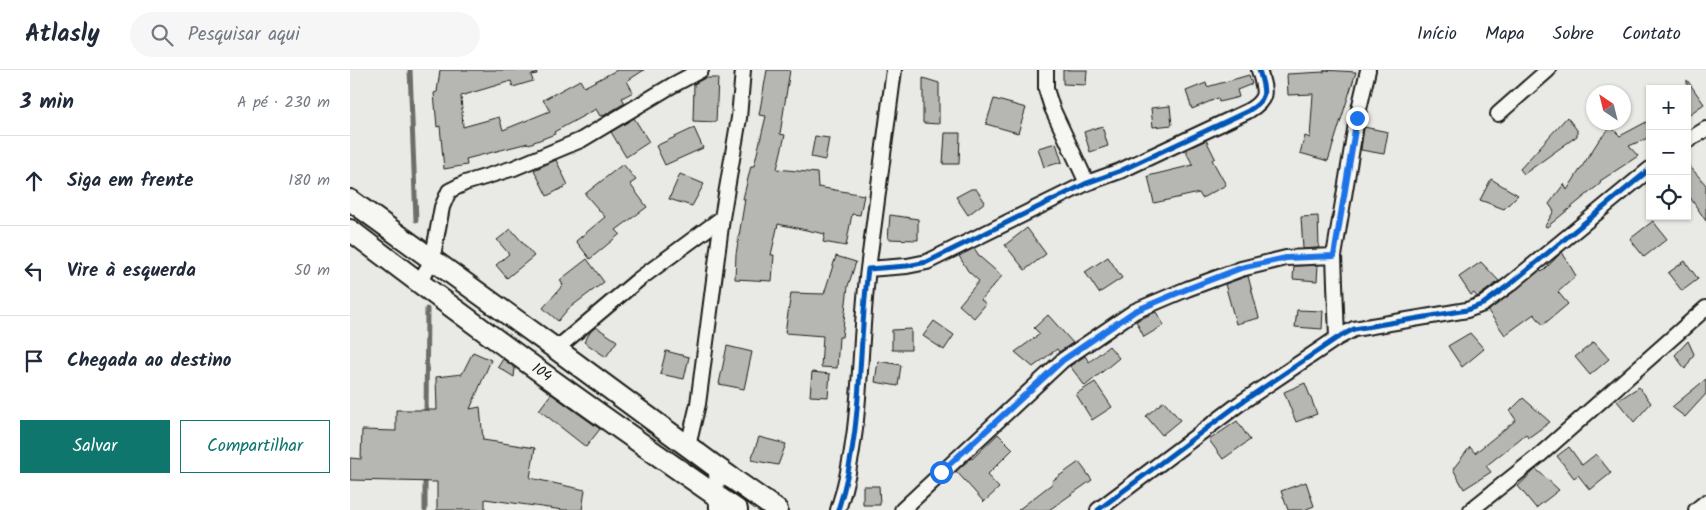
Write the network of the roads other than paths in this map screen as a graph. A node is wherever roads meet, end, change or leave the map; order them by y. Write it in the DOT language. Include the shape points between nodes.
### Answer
graph roads {
  1 [pos="701,70"];
  2 [pos="743,70"];
  3 [pos="894,70"];
  4 [pos="1046,70"];
  5 [pos="1259,70"];
  6 [pos="1368,70"];
  7 [pos="1548,70"];
  8 [pos="1498,114"];
  9 [pos="1706,129"];
  10 [pos="1691,138"];
  11 [pos="1646,172"];
  12 [pos="1086,183"];
  13 [pos="350,200"];
  14 [pos="722,218"];
  15 [pos="350,230"];
  16 [pos="1334,256"];
  17 [pos="432,261"];
  18 [pos="868,270"];
  19 [pos="418,282"];
  20 [pos="1706,308"];
  21 [pos="1337,338"];
  22 [pos="556,349"];
  23 [pos="688,446"];
  24 [pos="716,468"];
  25 [pos="1706,502"];
  26 [pos="717,503"];
  27 [pos="737,510"];
  28 [pos="777,510"];
  29 [pos="838,510"];
  30 [pos="902,510"];
  31 [pos="1098,510"];
  32 [pos="1470,510"];
  33 [pos="1696,510"];
  1 -- 17 [label="street" via="581,140 449,191 442,207"];
  2 -- 14 [label="street" via="739,118"];
  3 -- 18 [label="street"];
  4 -- 12 [label="street" via="1046,89 1052,108"];
  5 -- 12 [label="street" via="1264,96 1261,104 1120,171"];
  6 -- 16 [label="street"];
  7 -- 8 [label="street"];
  9 -- 10 [label="street"];
  11 -- 21 [label="street" via="1483,304 1467,310 1354,329"];
  12 -- 18 [label="street" via="927,262"];
  13 -- 17 [label="street"];
  14 -- 22 [label="street" via="638,280"];
  14 -- 23 [label="street" via="698,404"];
  15 -- 19 [label="street, 104"];
  16 -- 21 [label="street"];
  16 -- 30 [label="street" via="1286,258 1241,268 1135,311 1063,360"];
  17 -- 19 [label="street"];
  17 -- 22 [label="street"];
  18 -- 29 [label="street" via="852,460"];
  19 -- 26 [label="street, 104"];
  20 -- 32 [label="street" via="1541,454"];
  21 -- 31 [label="street" via="1239,404"];
  22 -- 23 [label="street"];
  23 -- 24 [label="street"];
  24 -- 26 [label="street"];
  24 -- 28 [label="street"];
  25 -- 33 [label="street"];
  26 -- 27 [label="street, 104"];
}
